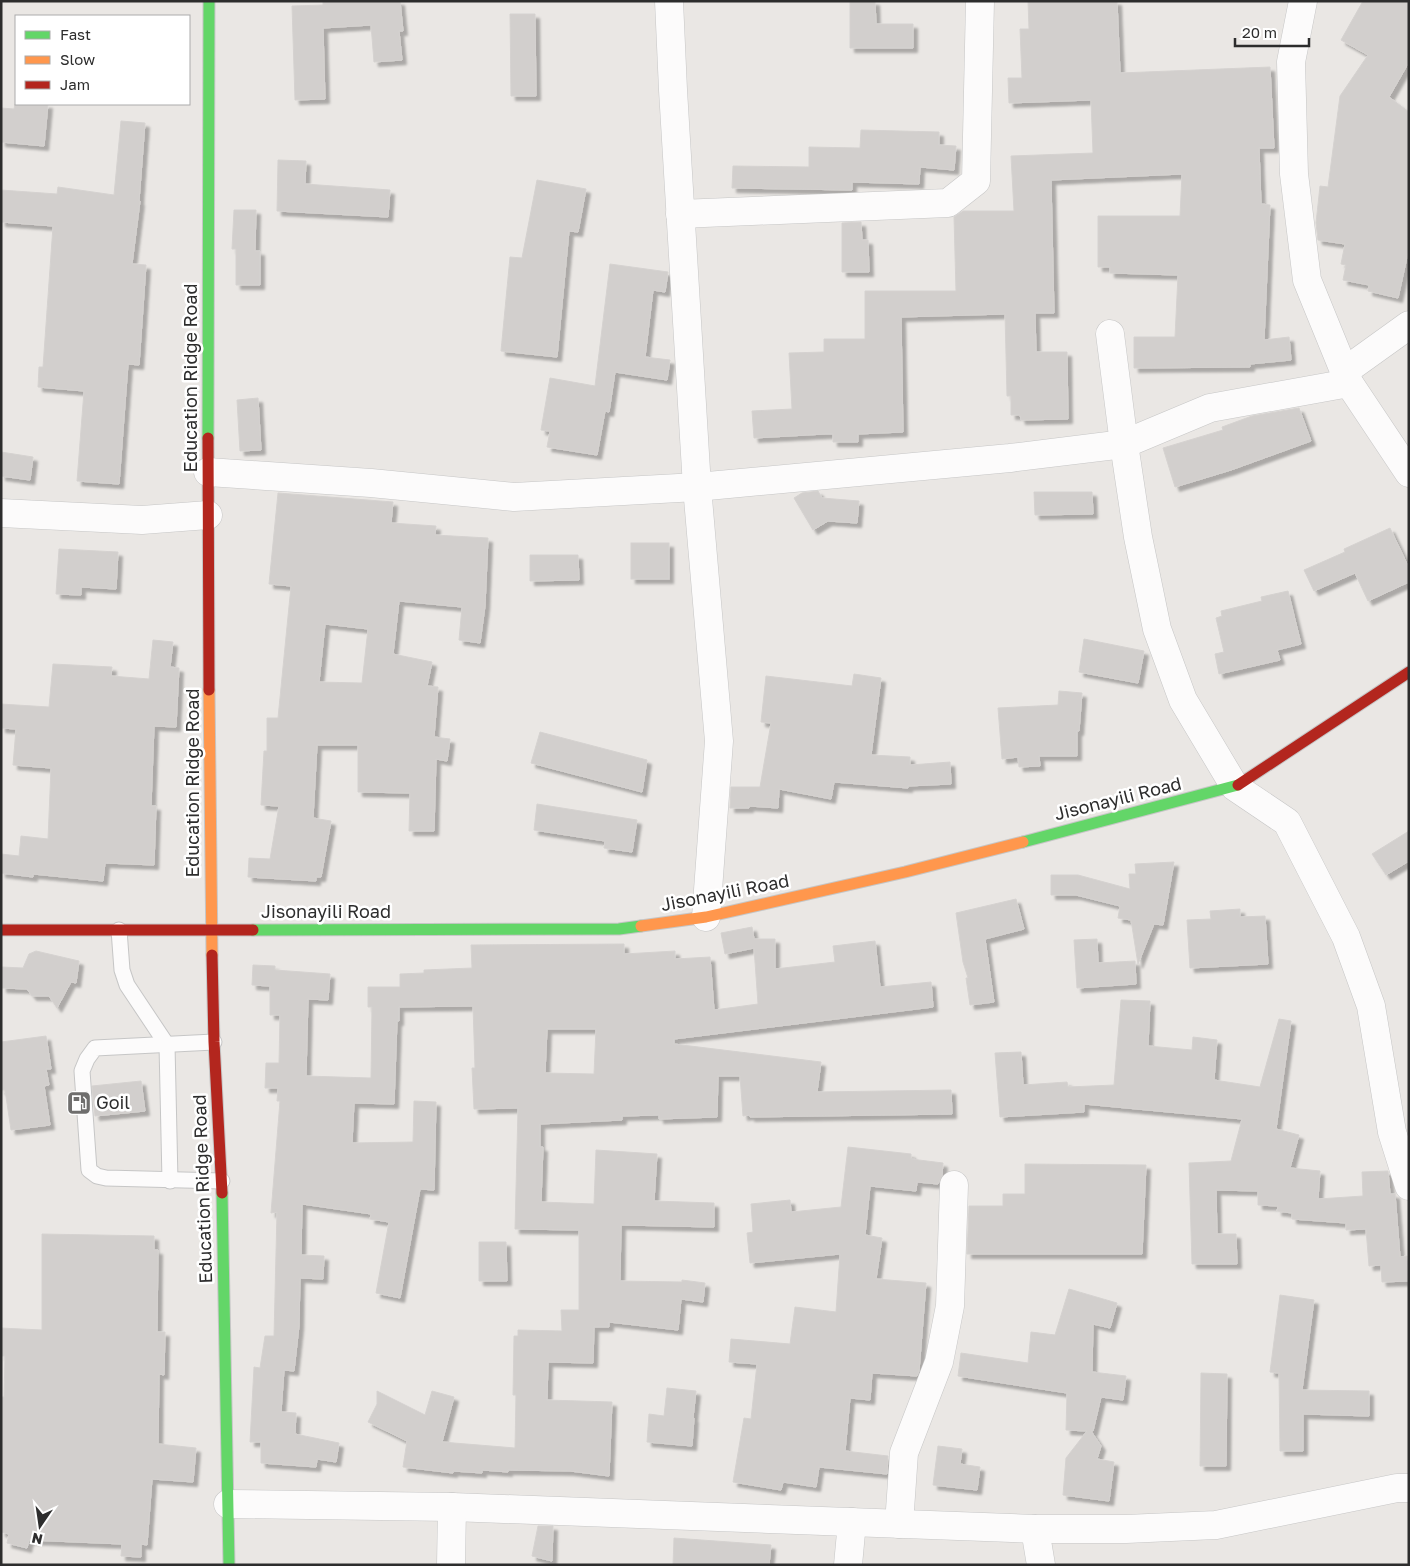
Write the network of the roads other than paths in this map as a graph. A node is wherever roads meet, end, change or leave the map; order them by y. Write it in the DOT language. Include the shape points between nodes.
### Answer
graph roads {
  1 [pos="209,1"];
  2 [pos="669,1"];
  3 [pos="980,1"];
  4 [pos="1303,1"];
  5 [pos="680,214"];
  6 [pos="1409,325"];
  7 [pos="1110,334"];
  8 [pos="1347,377"];
  9 [pos="1124,444"];
  10 [pos="208,472"];
  11 [pos="1409,473"];
  12 [pos="697,487"];
  13 [pos="1,513"];
  14 [pos="208,515"];
  15 [pos="1409,672"];
  16 [pos="1234,787"];
  17 [pos="706,918"];
  18 [pos="212,929"];
  19 [pos="1,930"];
  20 [pos="119,930"];
  21 [pos="214,1042"];
  22 [pos="167,1045"];
  23 [pos="170,1181"];
  24 [pos="222,1181"];
  25 [pos="954,1185"];
  26 [pos="1409,1186"];
  27 [pos="1405,1481"];
  28 [pos="228,1504"];
  29 [pos="452,1507"];
  30 [pos="852,1522"];
  31 [pos="900,1524"];
  32 [pos="1035,1529"];
  33 [pos="229,1565"];
  34 [pos="451,1565"];
  35 [pos="848,1565"];
  36 [pos="1041,1565"];
  1 -- 10 [label="main road, Education Ridge Road"];
  2 -- 5 [label="street"];
  3 -- 5 [label="street" via="976,181 948,203"];
  4 -- 8 [label="street" via="1291,62 1294,174 1306,280"];
  5 -- 12 [label="street"];
  6 -- 8 [label="street"];
  7 -- 9 [label="street"];
  8 -- 9 [label="street" via="1210,408"];
  8 -- 11 [label="street"];
  9 -- 12 [label="street" via="1010,458"];
  9 -- 16 [label="street" via="1138,537 1157,629 1183,700"];
  10 -- 12 [label="street" via="514,497"];
  10 -- 14 [label="main road, Education Ridge Road"];
  12 -- 17 [label="street" via="719,742"];
  13 -- 14 [label="street" via="142,520"];
  14 -- 18 [label="main road, Education Ridge Road"];
  15 -- 16 [label="main road, Jisonayili Road"];
  16 -- 17 [label="main road, Jisonayili Road" via="905,872"];
  16 -- 26 [label="street" via="1287,822 1346,937 1371,1006 1392,1132"];
  17 -- 18 [label="main road, Jisonayili Road" via="619,929"];
  18 -- 20 [label="main road, Jisonayili Road"];
  18 -- 21 [label="main road, Education Ridge Road"];
  19 -- 20 [label="main road, Jisonayili Road"];
  20 -- 22 [label="lane" via="122,970 127,985"];
  21 -- 22 [label="lane"];
  21 -- 24 [label="main road, Education Ridge Road"];
  22 -- 23 [label="lane"];
  22 -- 23 [label="lane" via="94,1048 82,1071 90,1170 106,1178"];
  23 -- 24 [label="lane"];
  24 -- 28 [label="main road, Education Ridge Road"];
  25 -- 31 [label="street" via="950,1306 939,1362 904,1453"];
  27 -- 32 [label="street" via="1216,1525 1126,1530"];
  28 -- 29 [label="street"];
  28 -- 33 [label="main road, Education Ridge Road"];
  29 -- 30 [label="street"];
  29 -- 34 [label="street"];
  30 -- 31 [label="street"];
  30 -- 35 [label="street"];
  31 -- 32 [label="street"];
  32 -- 36 [label="street"];
}
